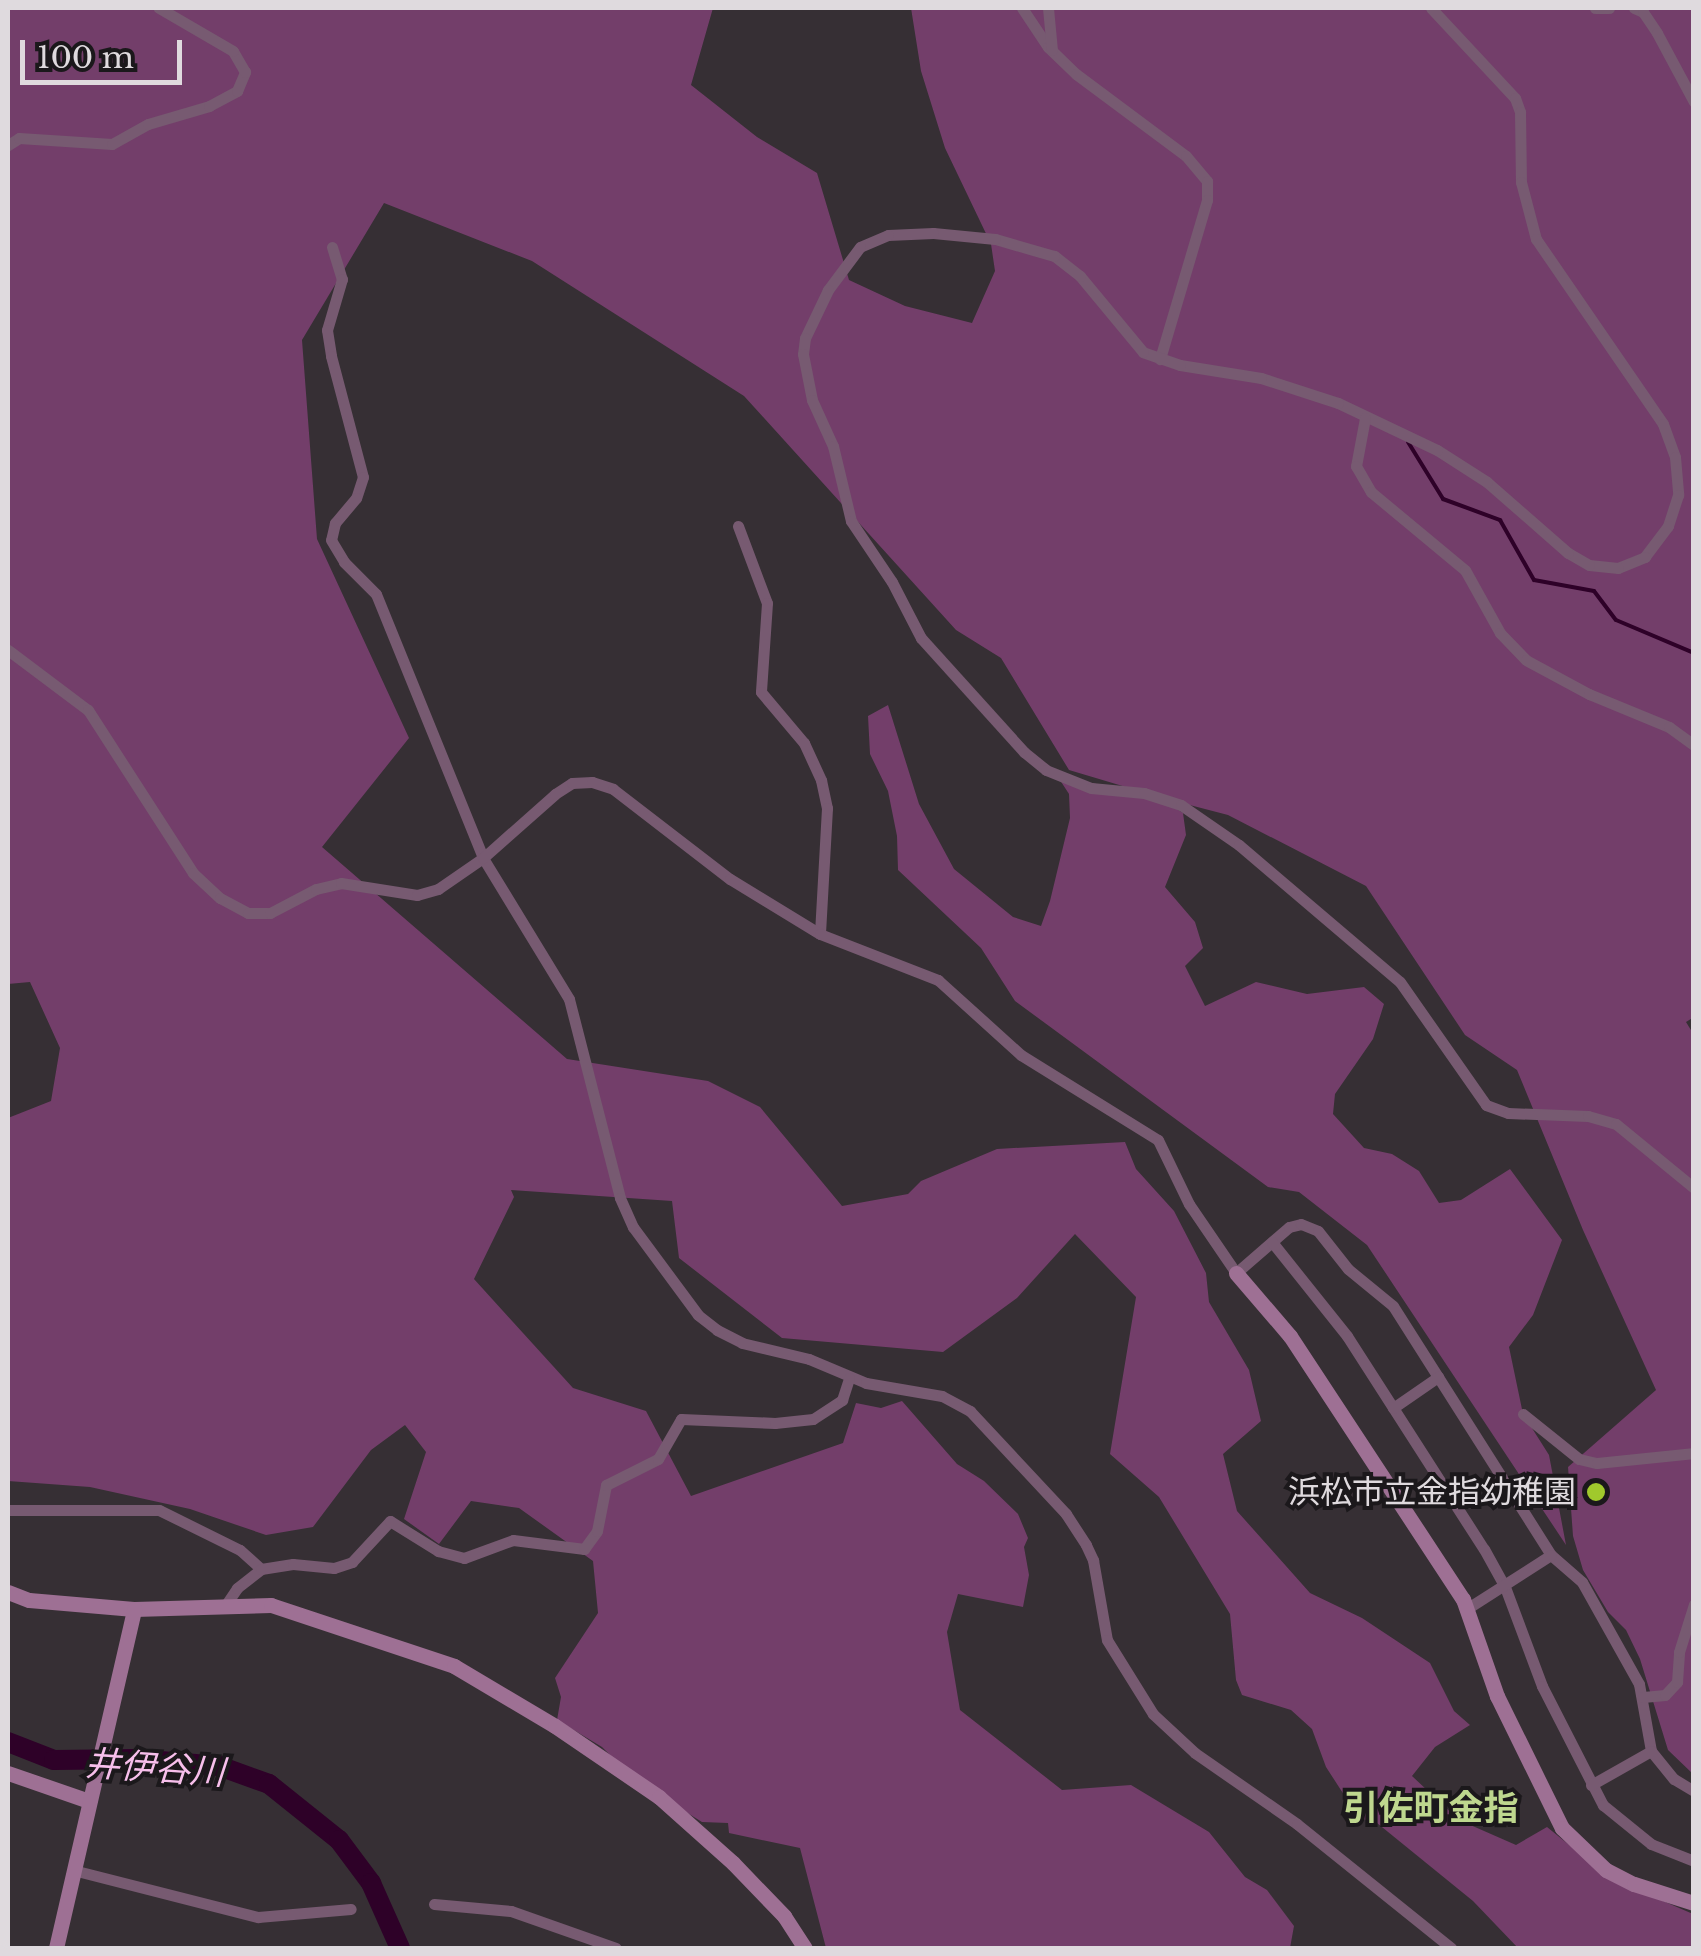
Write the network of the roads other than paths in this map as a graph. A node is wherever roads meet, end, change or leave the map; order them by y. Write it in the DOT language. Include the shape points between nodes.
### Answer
graph roads {
  1 [pos="160,8"];
  2 [pos="1022,8"];
  3 [pos="1048,8"];
  4 [pos="1432,8"];
  5 [pos="1594,8"];
  6 [pos="1610,8"];
  7 [pos="1634,8"];
  8 [pos="1052,50"];
  9 [pos="1694,102"];
  10 [pos="8,145"];
  11 [pos="332,247"];
  12 [pos="1160,359"];
  13 [pos="1365,418"];
  14 [pos="738,526"];
  15 [pos="8,650"];
  16 [pos="1694,745"];
  17 [pos="483,858"];
  18 [pos="820,934"];
  19 [pos="1694,1188"];
  20 [pos="1272,1242"];
  21 [pos="1236,1273"];
  22 [pos="1438,1377"];
  23 [pos="849,1378"];
  24 [pos="1393,1408"];
  25 [pos="1523,1414"];
  26 [pos="1694,1453"];
  27 [pos="8,1510"];
  28 [pos="1551,1555"];
  29 [pos="261,1569"];
  30 [pos="1505,1587"];
  31 [pos="8,1592"];
  32 [pos="226,1602"];
  33 [pos="1694,1604"];
  34 [pos="1468,1608"];
  35 [pos="134,1609"];
  36 [pos="1642,1697"];
  37 [pos="1651,1750"];
  38 [pos="8,1773"];
  39 [pos="1591,1784"];
  40 [pos="1694,1790"];
  41 [pos="90,1796"];
  42 [pos="1694,1861"];
  43 [pos="73,1870"];
  44 [pos="434,1904"];
  45 [pos="1694,1904"];
  46 [pos="350,1910"];
  47 [pos="56,1948"];
  48 [pos="616,1948"];
  49 [pos="804,1948"];
  50 [pos="1451,1948"];
  1 -- 10 [label="street" via="234,51 245,72 237,92 112,144 19,138"];
  2 -- 8 [label="street"];
  3 -- 8 [label="street"];
  4 -- 13 [label="street" via="1518,104 1521,182 1536,239 1664,424 1678,496 1668,526 1645,556 1624,567 1600,568 1568,553 1458,461"];
  5 -- 6 [label="street"];
  7 -- 9 [label="street" via="1657,33"];
  8 -- 12 [label="street" via="1186,156 1207,181"];
  11 -- 17 [label="street" via="342,279 328,330 331,356 363,477 331,540 376,594 396,634"];
  12 -- 13 [label="street" via="1261,378"];
  12 -- 19 [label="street" via="1143,352 1080,276 1054,256 933,233 888,234 860,247 813,316 803,354 850,521 921,638 1024,752 1046,770 1091,788 1181,805 1239,845 1400,982 1486,1105 1616,1124"];
  13 -- 16 [label="street" via="1356,466 1370,492 1465,570 1500,632 1526,660"];
  14 -- 18 [label="street" via="766,603 761,692 804,743 827,808"];
  15 -- 17 [label="street" via="88,710 194,873 248,913 270,913 341,883 417,895 460,877"];
  17 -- 18 [label="street" via="554,794 572,783 592,782 613,789 730,878"];
  17 -- 23 [label="street" via="568,999 633,1227 717,1330"];
  18 -- 21 [label="street" via="938,980 1021,1054 1158,1140 1189,1204"];
  20 -- 21 [label="street"];
  20 -- 22 [label="street" via="1296,1224 1318,1231 1348,1269 1393,1306"];
  20 -- 24 [label="street" via="1347,1336"];
  21 -- 34 [label="street" via="1290,1336"];
  22 -- 24 [label="street"];
  22 -- 28 [label="street"];
  23 -- 29 [label="street" via="842,1400 812,1419 682,1420 658,1459 606,1485 597,1531 584,1550 513,1540 464,1558 438,1551 390,1521 344,1566"];
  23 -- 50 [label="street" via="942,1396 970,1411 1066,1514 1086,1545 1107,1640 1153,1714"];
  24 -- 30 [label="street"];
  25 -- 26 [label="street" via="1579,1458 1597,1463"];
  27 -- 29 [label="street" via="159,1510 240,1550"];
  28 -- 30 [label="street"];
  28 -- 36 [label="street" via="1582,1582"];
  29 -- 32 [label="street"];
  30 -- 34 [label="street"];
  30 -- 39 [label="street" via="1542,1686"];
  31 -- 35 [label="street" via="29,1600"];
  32 -- 35 [label="street"];
  32 -- 49 [label="street" via="305,1612 454,1666 499,1690 659,1796 733,1862"];
  33 -- 36 [label="street" via="1677,1682 1664,1694"];
  34 -- 45 [label="street" via="1497,1696 1562,1828 1606,1870"];
  35 -- 41 [label="street"];
  36 -- 37 [label="street"];
  37 -- 39 [label="street"];
  37 -- 40 [label="street" via="1674,1779"];
  38 -- 41 [label="street"];
  39 -- 42 [label="street" via="1634,1833"];
  41 -- 43 [label="street"];
  43 -- 46 [label="street" via="258,1917"];
  43 -- 47 [label="street"];
  44 -- 48 [label="street" via="511,1911"];
}
